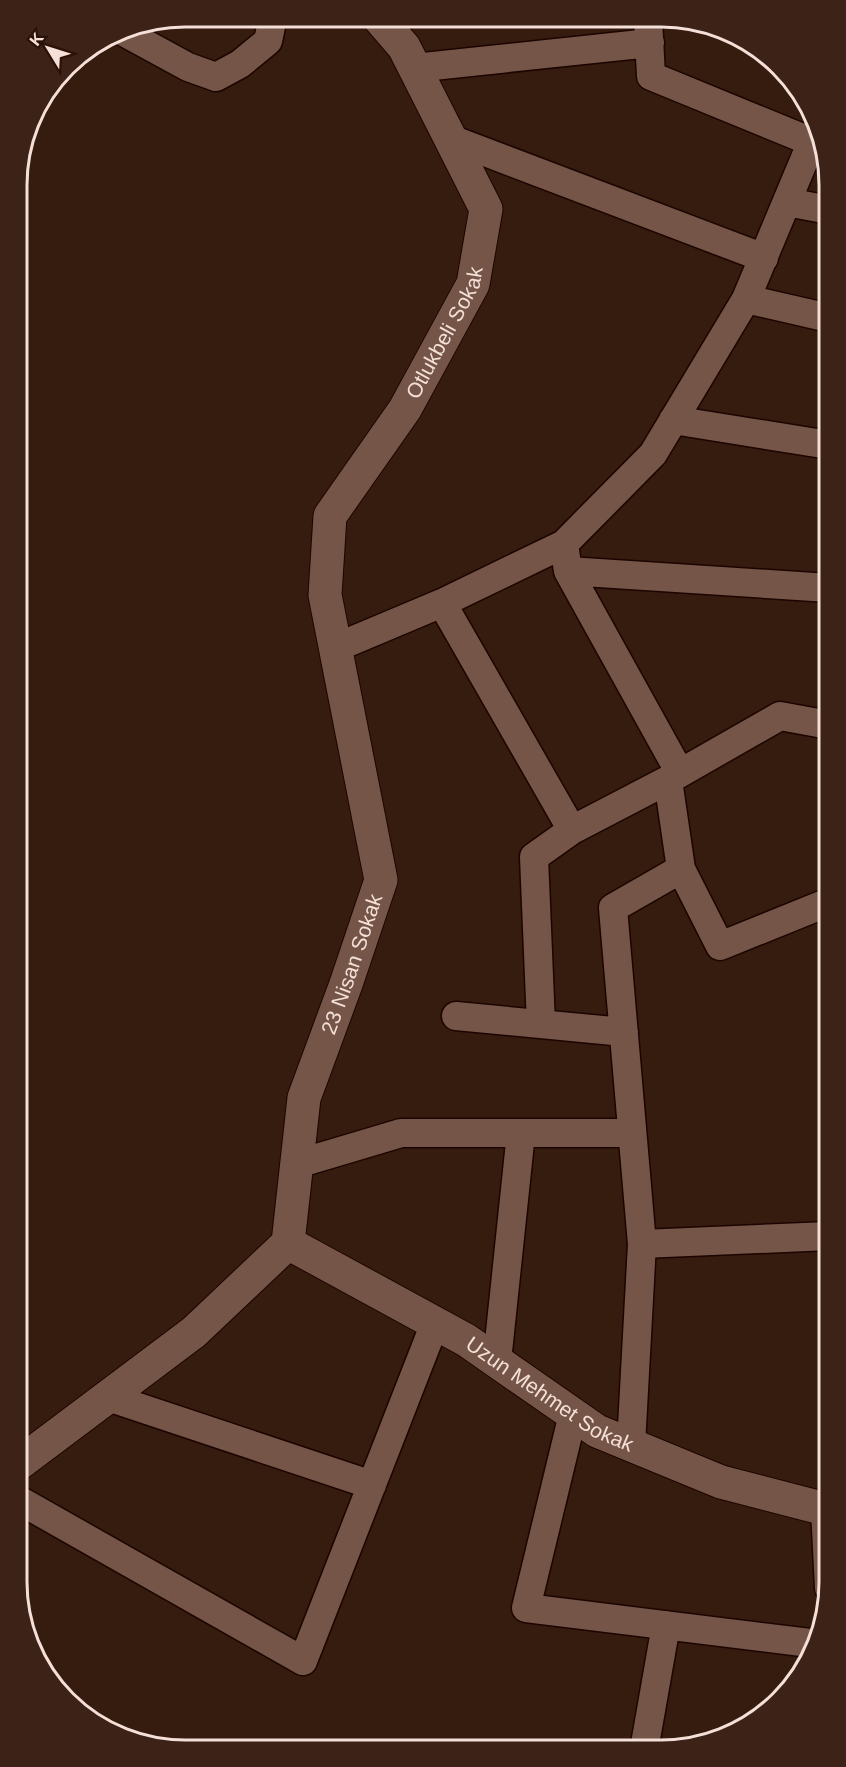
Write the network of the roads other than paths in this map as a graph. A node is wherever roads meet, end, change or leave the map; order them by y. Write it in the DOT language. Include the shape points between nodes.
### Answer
graph roads {
  1 [pos="271,27"];
  2 [pos="387,27"];
  3 [pos="649,31"];
  4 [pos="131,36"];
  5 [pos="414,68"];
  6 [pos="811,133"];
  7 [pos="451,139"];
  8 [pos="813,141"];
  9 [pos="787,202"];
  10 [pos="819,208"];
  11 [pos="764,258"];
  12 [pos="747,299"];
  13 [pos="819,315"];
  14 [pos="673,420"];
  15 [pos="819,443"];
  16 [pos="566,557"];
  17 [pos="819,587"];
  18 [pos="442,603"];
  19 [pos="335,648"];
  20 [pos="819,723"];
  21 [pos="674,776"];
  22 [pos="572,831"];
  23 [pos="681,869"];
  24 [pos="819,906"];
  25 [pos="456,1016"];
  26 [pos="541,1024"];
  27 [pos="624,1032"];
  28 [pos="521,1133"];
  29 [pos="632,1133"];
  30 [pos="297,1164"];
  31 [pos="819,1236"];
  32 [pos="288,1243"];
  33 [pos="642,1244"];
  34 [pos="435,1323"];
  35 [pos="497,1361"];
  36 [pos="108,1397"];
  37 [pos="573,1414"];
  38 [pos="631,1445"];
  39 [pos="27,1458"];
  40 [pos="372,1485"];
  41 [pos="27,1505"];
  42 [pos="819,1507"];
  43 [pos="666,1625"];
  44 [pos="807,1643"];
  45 [pos="646,1740"];
  1 -- 4 [label="street" via="268,41 216,77 188,67"];
  2 -- 5 [label="street, Otlukbeli Sokak" via="404,47"];
  3 -- 5 [label="street"];
  3 -- 6 [label="street" via="651,76"];
  5 -- 7 [label="street, Otlukbeli Sokak"];
  7 -- 11 [label="street"];
  7 -- 19 [label="street, Otlukbeli Sokak" via="486,209 473,284 405,409 330,516 324,595"];
  8 -- 9 [label="street"];
  9 -- 10 [label="street"];
  9 -- 11 [label="street"];
  11 -- 12 [label="street"];
  12 -- 13 [label="street"];
  12 -- 14 [label="street"];
  14 -- 15 [label="street"];
  14 -- 16 [label="street" via="652,454"];
  16 -- 17 [label="street"];
  16 -- 18 [label="street"];
  16 -- 21 [label="street"];
  18 -- 19 [label="street"];
  18 -- 22 [label="street"];
  19 -- 30 [label="street, 23 Nisan Sokak" via="381,880 304,1098"];
  20 -- 21 [label="street" via="780,716"];
  21 -- 22 [label="street"];
  21 -- 23 [label="street"];
  22 -- 26 [label="street" via="534,857"];
  23 -- 24 [label="street" via="720,946"];
  23 -- 27 [label="street" via="613,908"];
  25 -- 26 [label="street"];
  26 -- 27 [label="street"];
  27 -- 29 [label="street"];
  28 -- 29 [label="street"];
  28 -- 30 [label="street" via="401,1133"];
  28 -- 35 [label="street"];
  29 -- 33 [label="street"];
  30 -- 32 [label="street, 23 Nisan Sokak"];
  31 -- 33 [label="street"];
  32 -- 34 [label="street, Uzun Mehmet Sokak"];
  32 -- 36 [label="street" via="194,1332"];
  33 -- 38 [label="street"];
  34 -- 35 [label="street, Uzun Mehmet Sokak"];
  34 -- 40 [label="street"];
  35 -- 37 [label="street, Uzun Mehmet Sokak"];
  36 -- 39 [label="street"];
  36 -- 40 [label="street"];
  37 -- 38 [label="street, Uzun Mehmet Sokak" via="597,1431"];
  37 -- 43 [label="street" via="526,1608"];
  38 -- 42 [label="street, Uzun Mehmet Sokak" via="722,1482"];
  40 -- 41 [label="street" via="303,1661"];
  43 -- 44 [label="street"];
  43 -- 45 [label="street"];
}
